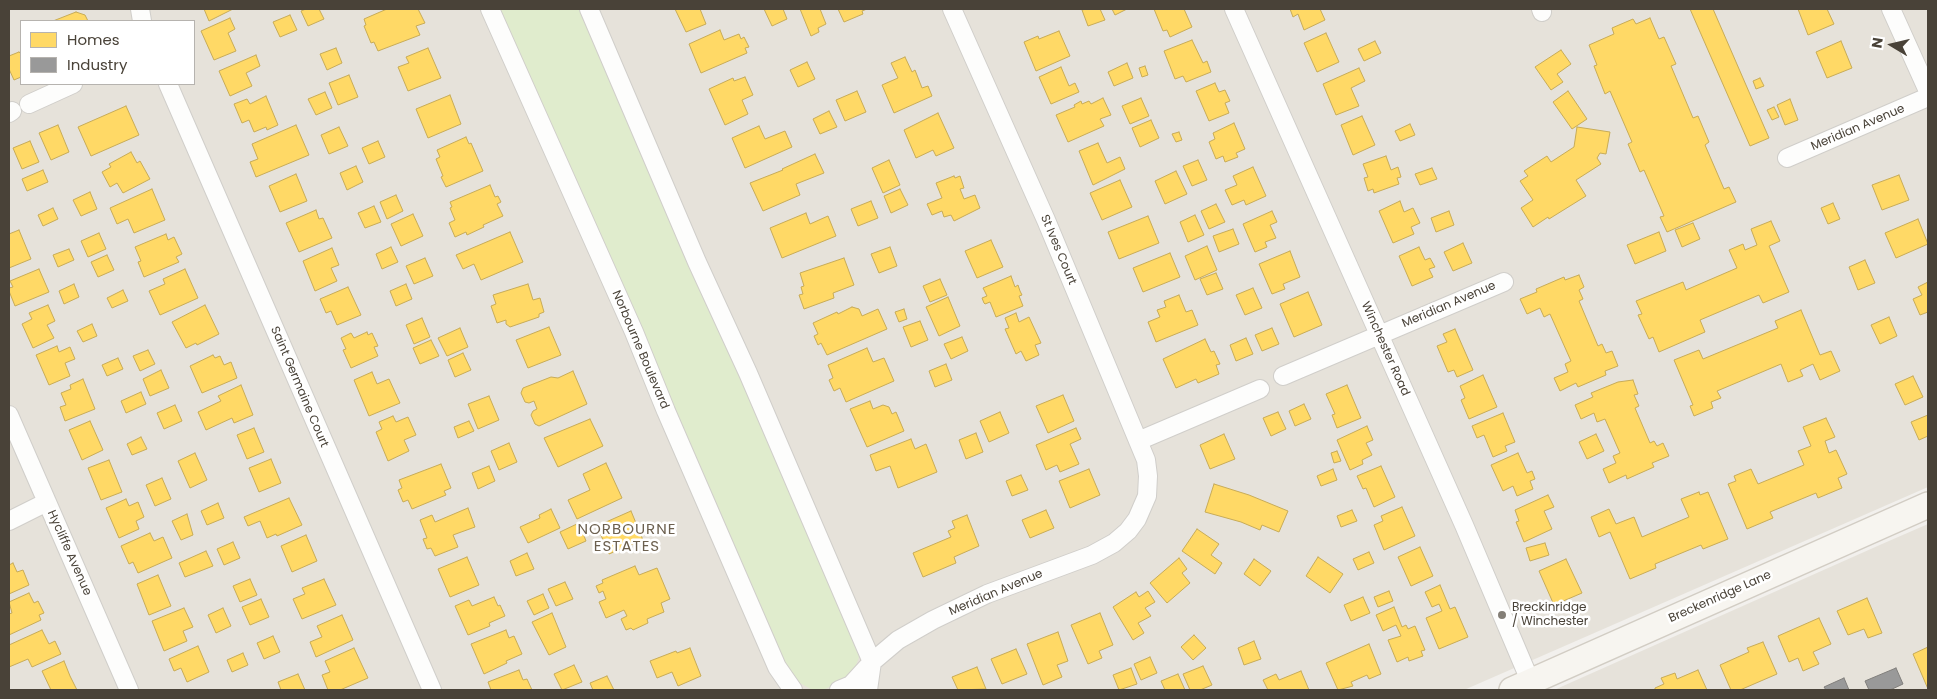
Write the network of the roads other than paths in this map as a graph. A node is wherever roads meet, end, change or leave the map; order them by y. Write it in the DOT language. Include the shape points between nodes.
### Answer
graph roads {
  1 [pos="490,9"];
  2 [pos="589,9"];
  3 [pos="952,9"];
  4 [pos="1234,9"];
  5 [pos="1891,9"];
  6 [pos="71,85"];
  7 [pos="168,85"];
  8 [pos="1928,91"];
  9 [pos="1928,97"];
  10 [pos="29,104"];
  11 [pos="1787,158"];
  12 [pos="1504,282"];
  13 [pos="1379,335"];
  14 [pos="1283,376"];
  15 [pos="1260,389"];
  16 [pos="9,415"];
  17 [pos="1138,441"];
  18 [pos="1147,496"];
  19 [pos="46,502"];
  20 [pos="1928,505"];
  21 [pos="9,520"];
  22 [pos="872,662"];
  23 [pos="1525,687"];
  24 [pos="129,690"];
  25 [pos="432,690"];
  26 [pos="793,690"];
  27 [pos="839,690"];
  28 [pos="868,690"];
  1 -- 26 [label="street, Norbourne Boulevard" via="634,332 777,667"];
  2 -- 22 [label="street"];
  3 -- 17 [label="street, St Ives Court" via="1046,220"];
  4 -- 13 [label="street, Winchester Road"];
  5 -- 8 [label="street"];
  6 -- 10 [label="street"];
  7 -- 25 [label="street, Saint Germaine Court"];
  9 -- 11 [label="street, Meridian Avenue"];
  12 -- 13 [label="street, Meridian Avenue"];
  13 -- 14 [label="street, Meridian Avenue"];
  13 -- 23 [label="street, Winchester Road" via="1464,526"];
  15 -- 17 [label="street"];
  16 -- 19 [label="street, Hycliffe Avenue"];
  17 -- 18 [label="street, St Ives Court" via="1146,460"];
  18 -- 22 [label="street, Meridian Avenue" via="1137,519 1114,543 933,620 898,640"];
  19 -- 21 [label="street"];
  19 -- 24 [label="street, Hycliffe Avenue"];
  20 -- 23 [label="main road, Breckenridge Lane"];
  22 -- 27 [label="street, Meridian Avenue" via="851,686"];
  22 -- 28 [label="street"];
}
